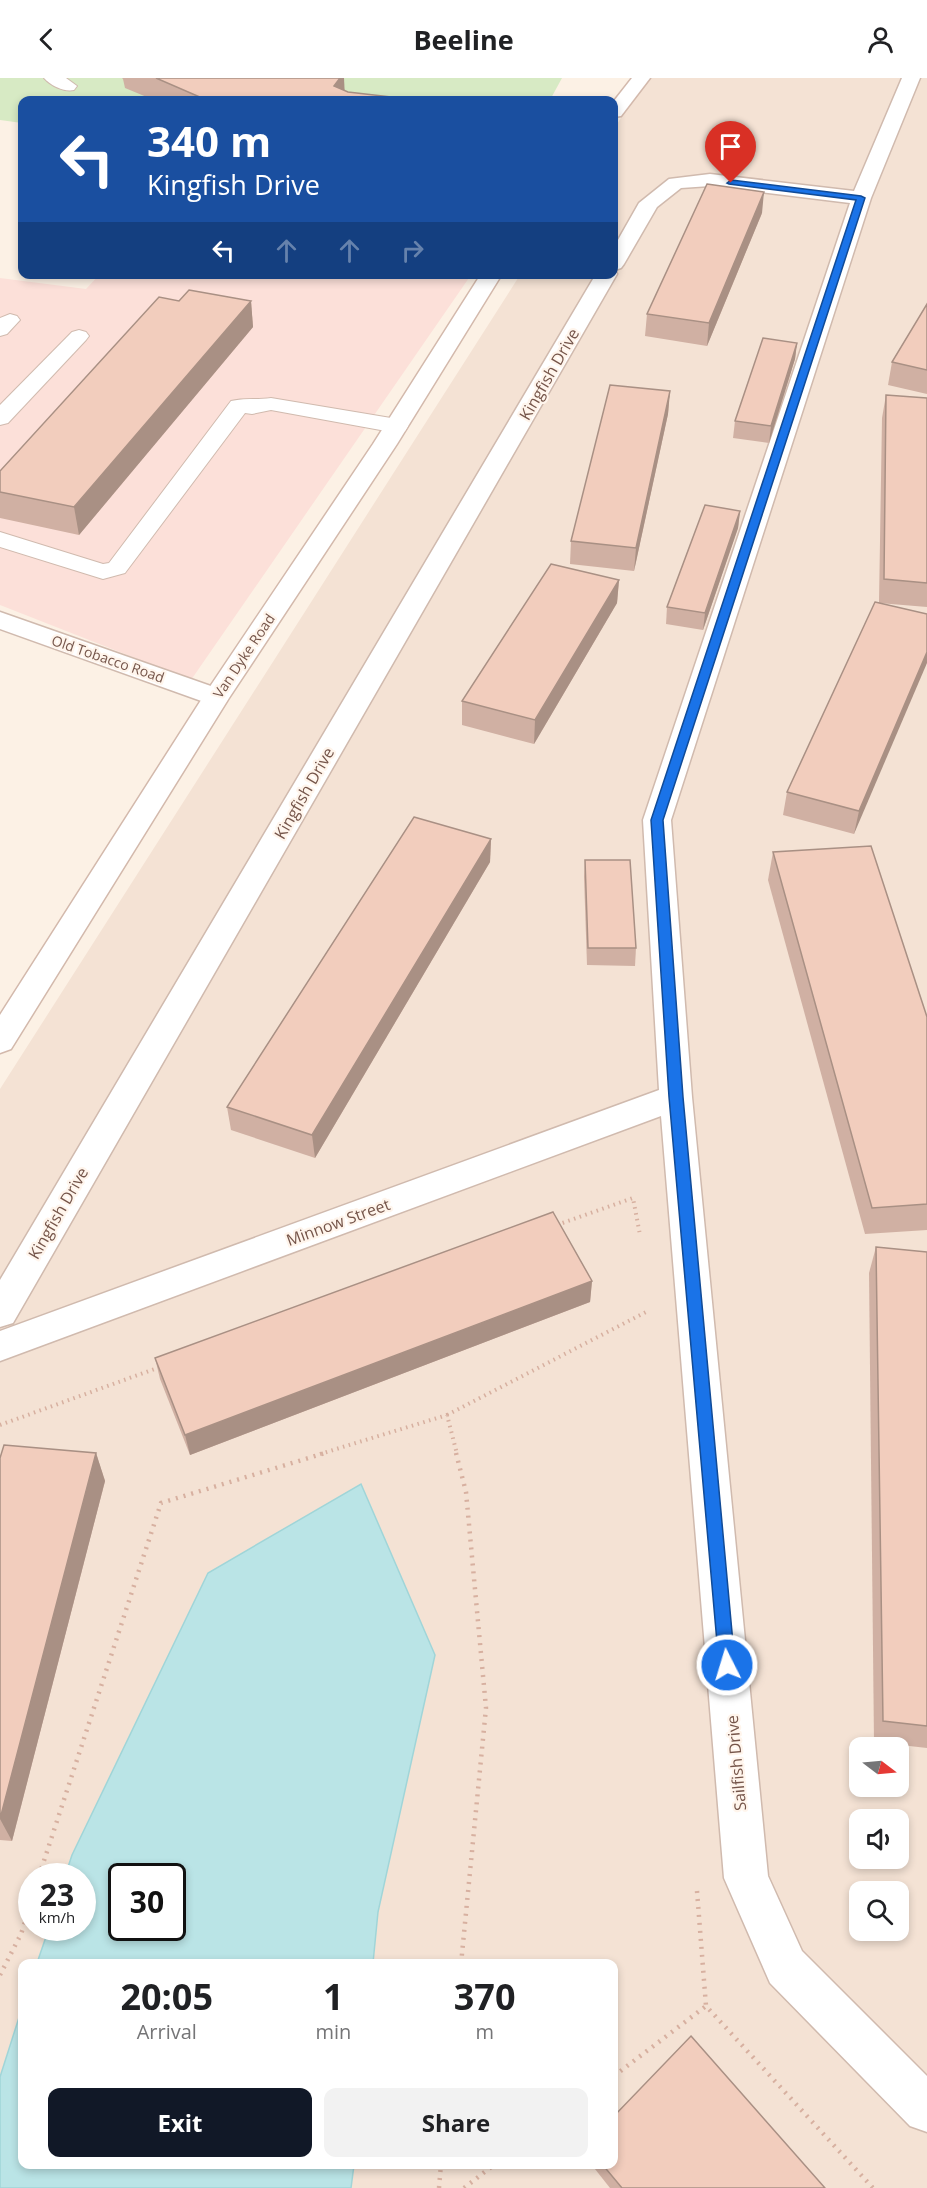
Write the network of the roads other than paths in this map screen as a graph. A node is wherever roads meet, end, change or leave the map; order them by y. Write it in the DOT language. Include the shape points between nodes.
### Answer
graph roads {
  1 [pos="641,78"];
  2 [pos="911,78"];
  3 [pos="618,107"];
  4 [pos="861,198"];
  5 [pos="618,257"];
  6 [pos="489,279"];
  7 [pos="604,279"];
  8 [pos="79,336"];
  9 [pos="0,418"];
  10 [pos="391,435"];
  11 [pos="0,538"];
  12 [pos="0,620"];
  13 [pos="216,697"];
  14 [pos="0,1041"];
  15 [pos="676,1097"];
  16 [pos="0,1312"];
  17 [pos="0,1346"];
  18 [pos="927,2109"];
  1 -- 3 [label="street"];
  2 -- 4 [label="street"];
  4 -- 5 [label="street" via="710,180 676,183 649,203"];
  4 -- 15 [label="street, Sailfish Drive" via="657,820"];
  6 -- 10 [label="street, Van Dyke Road"];
  7 -- 16 [label="street, Kingfish Drive"];
  8 -- 9 [label="lane"];
  10 -- 11 [label="lane" via="260,420 252,408 239,406 117,568 103,572"];
  10 -- 13 [label="street, Van Dyke Road"];
  12 -- 13 [label="street, Old Tobacco Road"];
  13 -- 14 [label="street, Van Dyke Road"];
  15 -- 17 [label="street, Minnow Street"];
  15 -- 18 [label="street, Sailfish Drive" via="746,1878 786,1967"];
}
